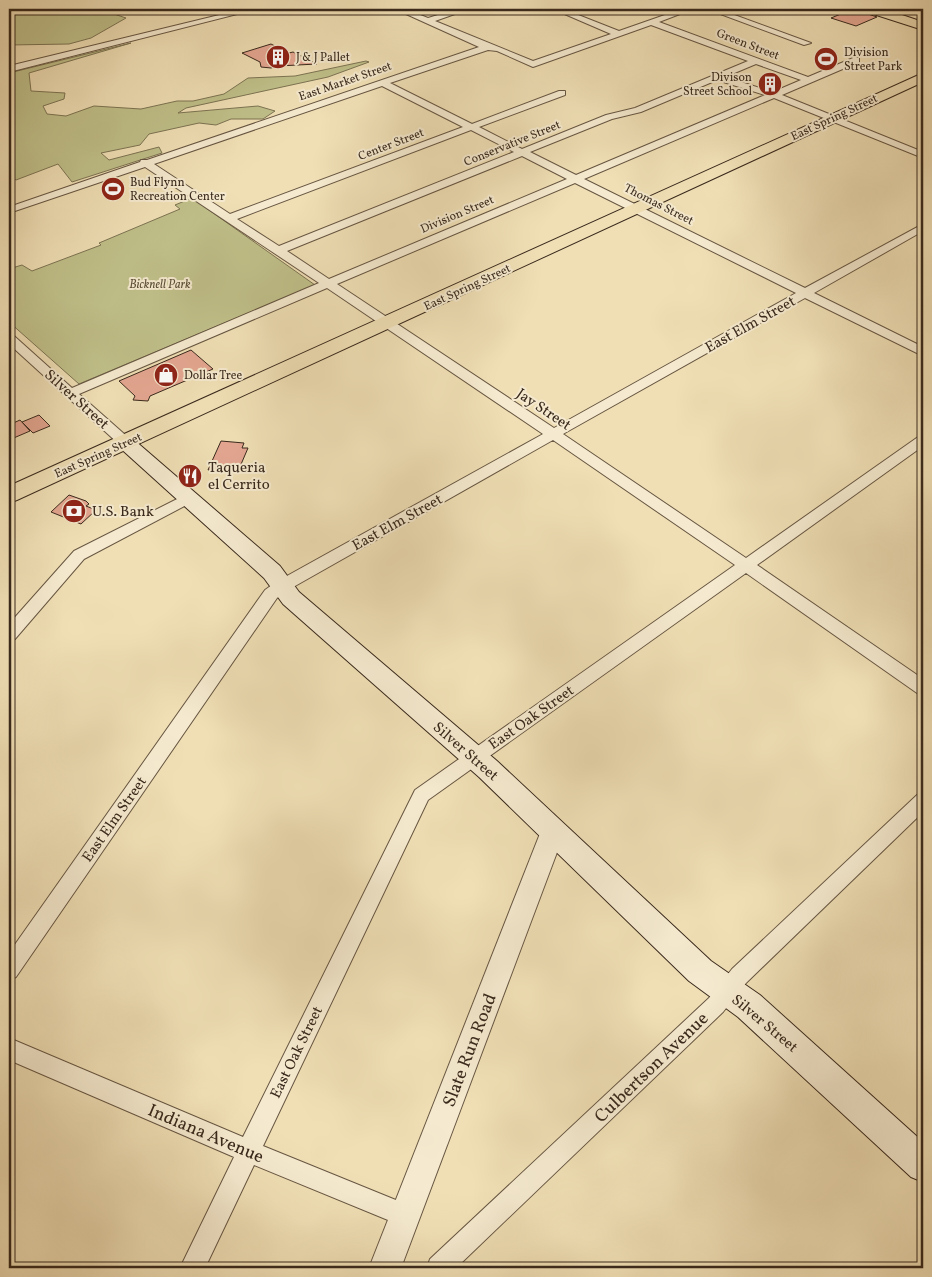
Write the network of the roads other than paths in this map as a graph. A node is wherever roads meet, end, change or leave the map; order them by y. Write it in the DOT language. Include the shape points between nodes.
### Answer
graph roads {
  1 [pos="253,9"];
  2 [pos="399,9"];
  3 [pos="465,9"];
  4 [pos="557,9"];
  5 [pos="689,9"];
  6 [pos="711,9"];
  7 [pos="872,9"];
  8 [pos="428,21"];
  9 [pos="651,22"];
  10 [pos="923,26"];
  11 [pos="620,34"];
  12 [pos="807,43"];
  13 [pos="487,47"];
  14 [pos="856,60"];
  15 [pos="755,61"];
  16 [pos="9,69"];
  17 [pos="717,77"];
  18 [pos="923,77"];
  19 [pos="808,80"];
  20 [pos="381,82"];
  21 [pos="562,93"];
  22 [pos="774,95"];
  23 [pos="833,118"];
  24 [pos="470,127"];
  25 [pos="522,152"];
  26 [pos="923,155"];
  27 [pos="145,162"];
  28 [pos="575,178"];
  29 [pos="637,208"];
  30 [pos="9,210"];
  31 [pos="229,218"];
  32 [pos="923,226"];
  33 [pos="278,251"];
  34 [pos="328,284"];
  35 [pos="805,293"];
  36 [pos="386,324"];
  37 [pos="9,338"];
  38 [pos="923,352"];
  39 [pos="70,393"];
  40 [pos="553,434"];
  41 [pos="923,440"];
  42 [pos="126,442"];
  43 [pos="9,494"];
  44 [pos="189,498"];
  45 [pos="747,565"];
  46 [pos="282,586"];
  47 [pos="9,635"];
  48 [pos="923,688"];
  49 [pos="473,757"];
  50 [pos="923,800"];
  51 [pos="553,831"];
  52 [pos="9,970"];
  53 [pos="727,992"];
  54 [pos="9,1049"];
  55 [pos="248,1151"];
  56 [pos="923,1165"];
  57 [pos="405,1215"];
  58 [pos="192,1268"];
  59 [pos="385,1268"];
  60 [pos="439,1268"];
  1 -- 16 [label="street"];
  2 -- 8 [label="street"];
  3 -- 8 [label="street"];
  4 -- 11 [label="street"];
  5 -- 9 [label="street"];
  6 -- 12 [label="street"];
  7 -- 10 [label="main road"];
  8 -- 13 [label="street"];
  9 -- 11 [label="street"];
  9 -- 15 [label="street, Green Street"];
  11 -- 13 [label="street" via="534,64"];
  13 -- 20 [label="street, East Market Street"];
  14 -- 19 [label="street, Division Street"];
  15 -- 17 [label="street, Conservative Street"];
  15 -- 19 [label="street, Green Street"];
  17 -- 22 [label="street"];
  17 -- 25 [label="street, Conservative Street"];
  18 -- 23 [label="main road, East Spring Street"];
  19 -- 22 [label="street, Division Street"];
  20 -- 24 [label="street, Thomas Street"];
  20 -- 27 [label="street, East Market Street"];
  21 -- 24 [label="street, Center Street"];
  22 -- 23 [label="street"];
  22 -- 28 [label="street, Division Street"];
  23 -- 26 [label="street"];
  23 -- 29 [label="main road, East Spring Street"];
  24 -- 25 [label="street, Thomas Street"];
  24 -- 31 [label="street, Center Street"];
  25 -- 28 [label="street, Thomas Street"];
  25 -- 33 [label="street, Conservative Street"];
  27 -- 30 [label="street, East Market Street"];
  27 -- 31 [label="street, Jay Street"];
  28 -- 29 [label="street, Thomas Street"];
  28 -- 34 [label="street, Division Street"];
  29 -- 35 [label="street, Thomas Street"];
  29 -- 36 [label="main road, East Spring Street"];
  31 -- 33 [label="street, Jay Street"];
  32 -- 35 [label="street, East Elm Street"];
  33 -- 34 [label="street, Jay Street"];
  34 -- 36 [label="street, Jay Street"];
  34 -- 39 [label="street, Division Street"];
  35 -- 38 [label="street, Thomas Street"];
  35 -- 40 [label="street, East Elm Street"];
  36 -- 40 [label="street, Jay Street"];
  36 -- 42 [label="main road, East Spring Street"];
  37 -- 39 [label="street, Silver Street"];
  39 -- 42 [label="street, Silver Street"];
  40 -- 45 [label="street, Jay Street"];
  40 -- 46 [label="street, East Elm Street"];
  41 -- 45 [label="street, East Oak Street"];
  42 -- 43 [label="main road, East Spring Street"];
  42 -- 44 [label="main road, Silver Street"];
  44 -- 46 [label="main road, Silver Street" via="272,572"];
  44 -- 47 [label="street" via="71,562"];
  45 -- 48 [label="street, Jay Street"];
  45 -- 49 [label="street, East Oak Street"];
  46 -- 49 [label="main road, Silver Street" via="291,598"];
  46 -- 52 [label="street, East Elm Street" via="271,594"];
  49 -- 51 [label="main road, Silver Street"];
  49 -- 55 [label="street, East Oak Street" via="421,795"];
  50 -- 53 [label="street, Culbertson Avenue" via="739,976"];
  51 -- 53 [label="main road, Silver Street" via="700,971"];
  51 -- 57 [label="street, Slate Run Road"];
  53 -- 56 [label="main road, Silver Street" via="749,1006"];
  53 -- 60 [label="street, Culbertson Avenue"];
  54 -- 55 [label="street, Indiana Avenue"];
  55 -- 57 [label="street, Indiana Avenue"];
  55 -- 58 [label="street, East Oak Street"];
  57 -- 59 [label="street, Slate Run Road"];
}
